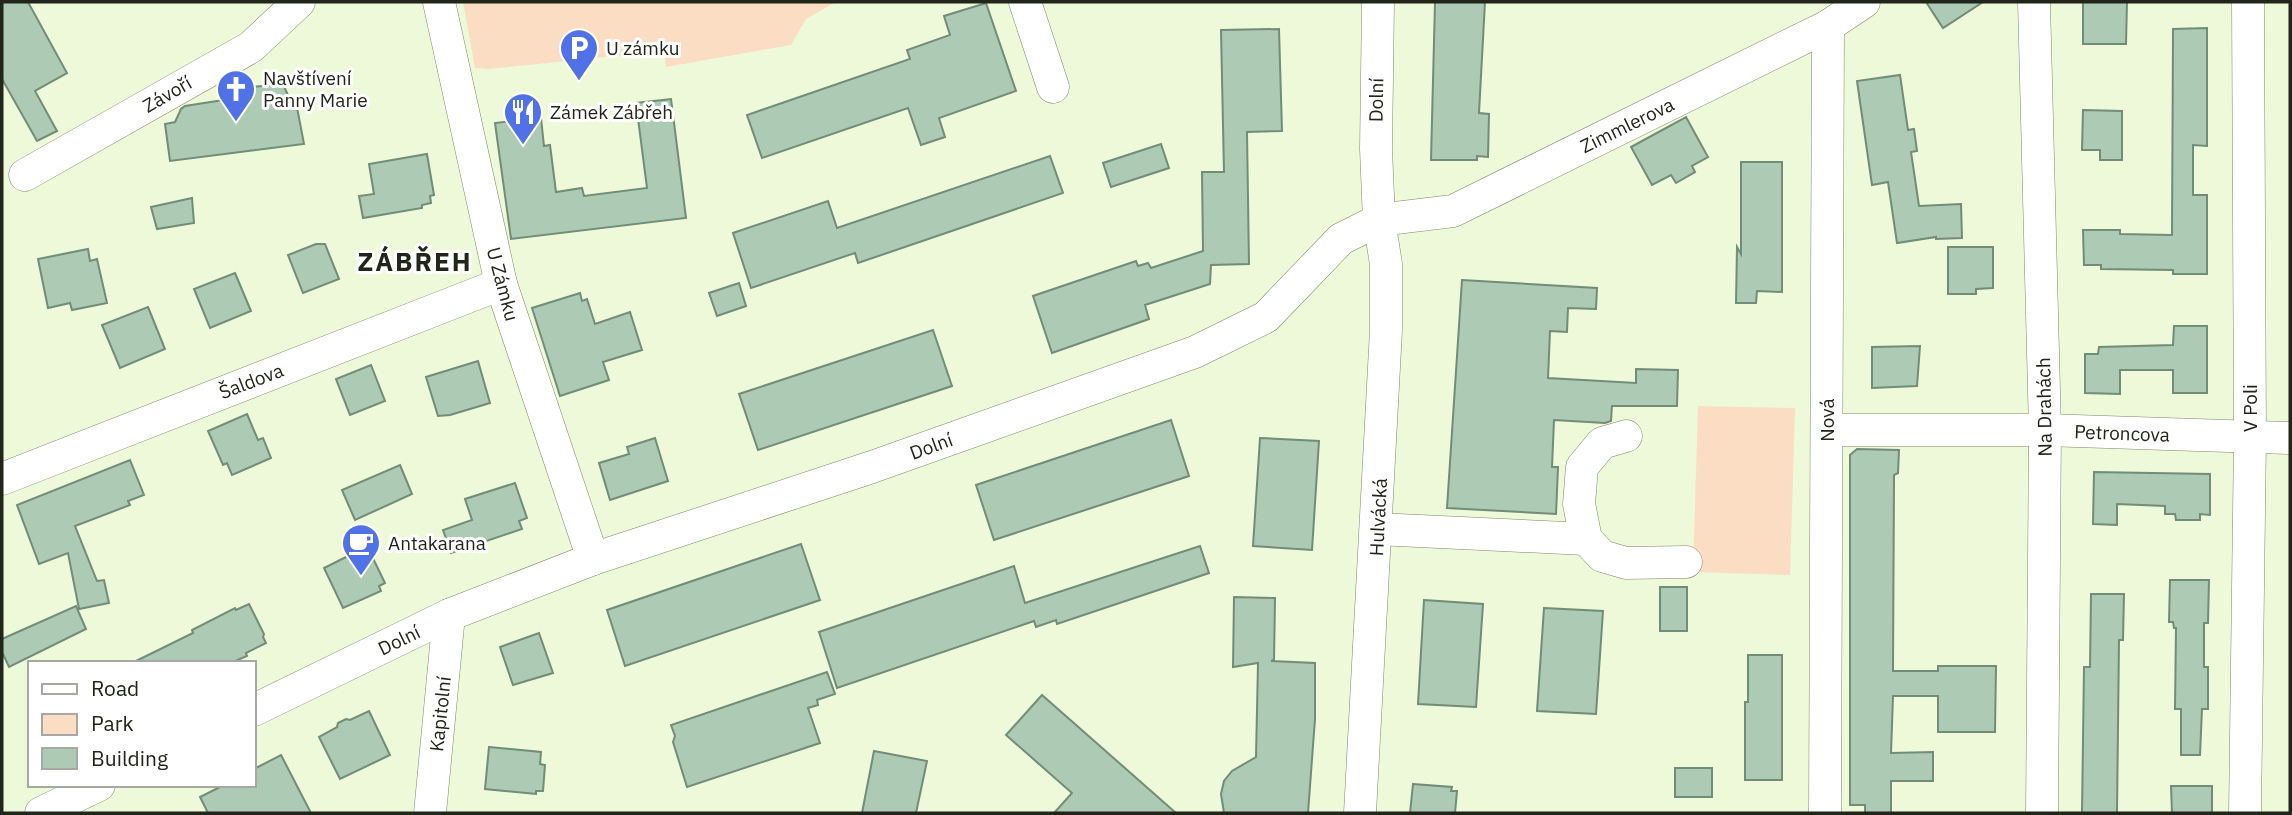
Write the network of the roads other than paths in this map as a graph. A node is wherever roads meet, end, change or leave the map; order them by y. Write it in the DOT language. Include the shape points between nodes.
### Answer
graph roads {
  1 [pos="299,2"];
  2 [pos="439,2"];
  3 [pos="1025,2"];
  4 [pos="1377,2"];
  5 [pos="1864,2"];
  6 [pos="2034,2"];
  7 [pos="2248,2"];
  8 [pos="1828,26"];
  9 [pos="1053,87"];
  10 [pos="25,176"];
  11 [pos="1379,220"];
  12 [pos="500,284"];
  13 [pos="1827,430"];
  14 [pos="2045,430"];
  15 [pos="1626,436"];
  16 [pos="2250,438"];
  17 [pos="2290,438"];
  18 [pos="2,479"];
  19 [pos="1377,529"];
  20 [pos="1587,539"];
  21 [pos="593,559"];
  22 [pos="1686,562"];
  23 [pos="449,615"];
  24 [pos="256,709"];
  25 [pos="95,787"];
  26 [pos="41,813"];
  27 [pos="430,813"];
  28 [pos="1360,813"];
  29 [pos="1825,813"];
  30 [pos="2042,813"];
  31 [pos="2245,813"];
  1 -- 10 [label="street, Závoří" via="251,47"];
  2 -- 12 [label="street, U Zámku"];
  3 -- 9 [label="street"];
  4 -- 11 [label="street, Dolní"];
  5 -- 8 [label="street, Zimmlerova"];
  6 -- 14 [label="street, Na Drahách"];
  7 -- 16 [label="street, V Poli"];
  8 -- 11 [label="street, Zimmlerova" via="1453,211"];
  8 -- 13 [label="street, Nová"];
  11 -- 19 [label="street, Hulvácká" via="1386,264 1387,330"];
  11 -- 21 [label="street, Dolní" via="1342,239 1266,317 1195,352 872,467"];
  12 -- 18 [label="street, Šaldova"];
  12 -- 21 [label="street, U Zámku"];
  13 -- 14 [label="street, Petroncova"];
  13 -- 29 [label="street, Nová"];
  14 -- 16 [label="street, Petroncova"];
  14 -- 30 [label="street, Na Drahách"];
  15 -- 20 [label="street" via="1602,443 1582,467 1579,504"];
  16 -- 17 [label="street, Petroncova"];
  16 -- 31 [label="street, V Poli"];
  19 -- 20 [label="street"];
  19 -- 28 [label="street, Hulvácká"];
  20 -- 22 [label="street" via="1602,556 1626,563"];
  21 -- 23 [label="street, Dolní"];
  23 -- 24 [label="street, Dolní"];
  23 -- 27 [label="street, Kapitolní"];
  25 -- 26 [label="street"];
}
